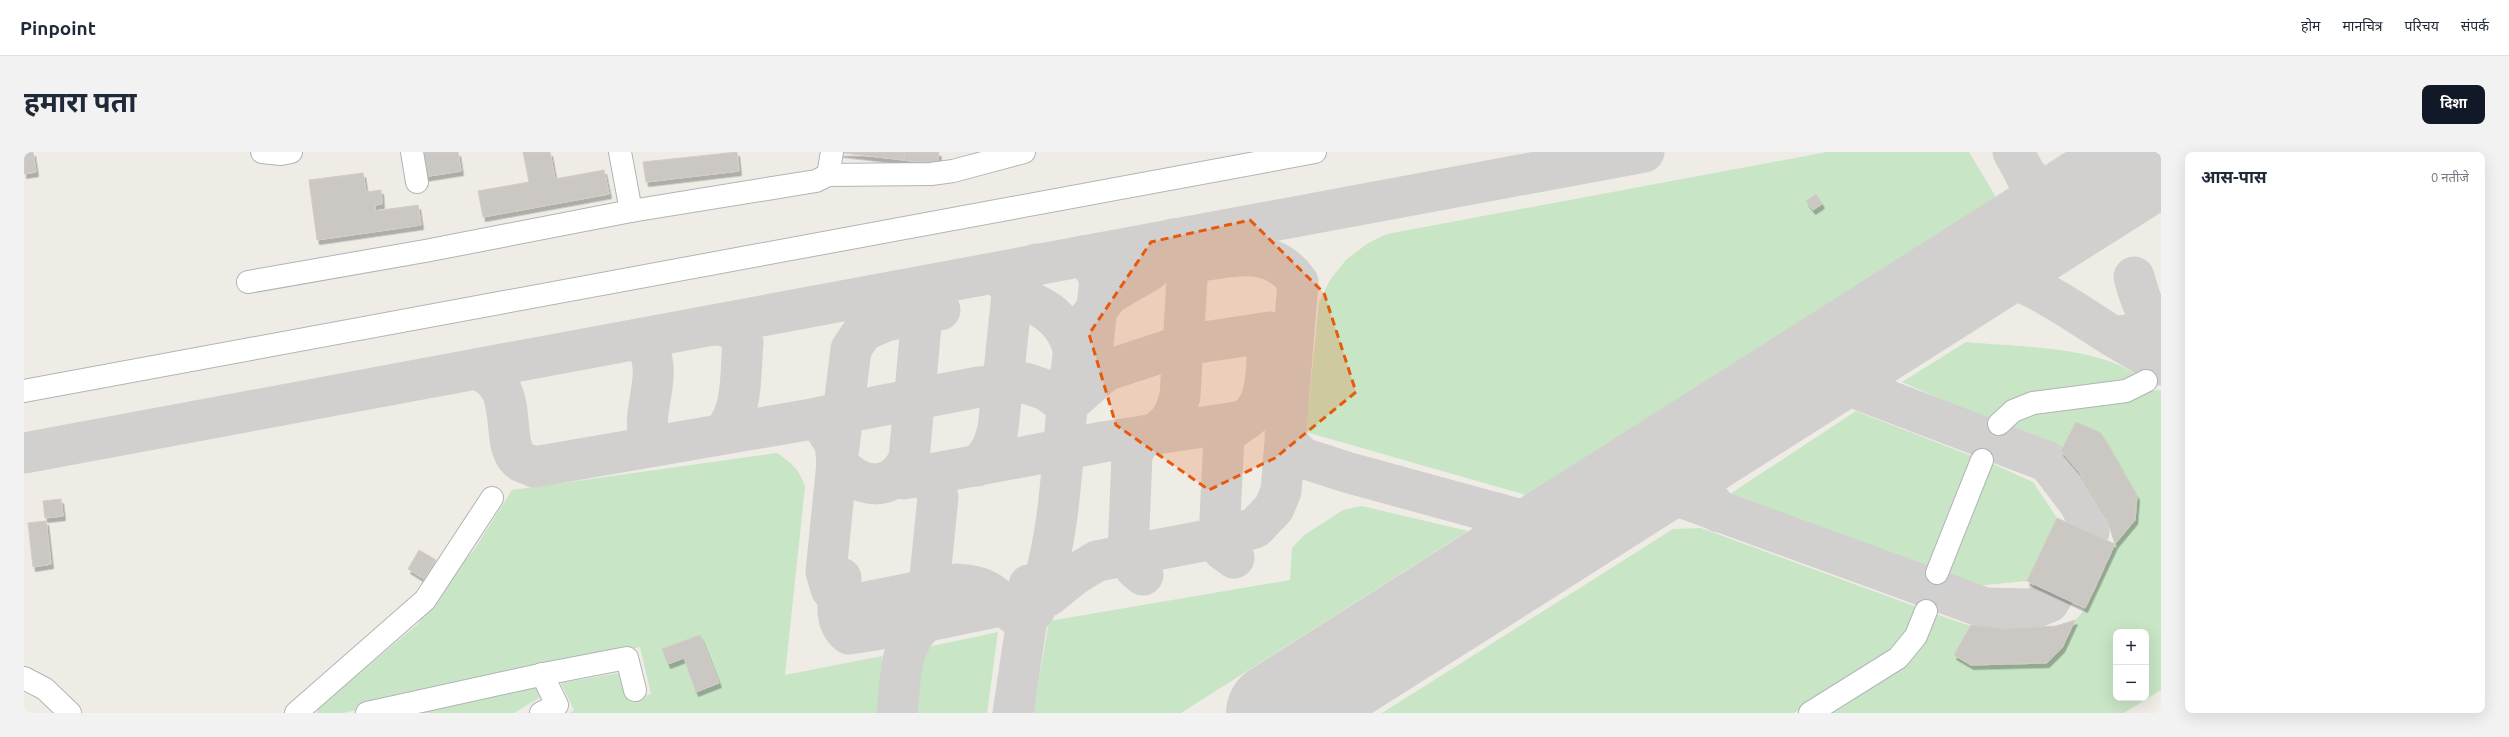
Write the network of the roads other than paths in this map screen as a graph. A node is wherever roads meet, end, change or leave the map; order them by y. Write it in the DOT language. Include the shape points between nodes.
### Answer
graph roads {
  1 [pos="262,152"];
  2 [pos="292,152"];
  3 [pos="412,152"];
  4 [pos="620,152"];
  5 [pos="832,152"];
  6 [pos="1024,152"];
  7 [pos="1315,152"];
  8 [pos="828,175"];
  9 [pos="417,182"];
  10 [pos="631,211"];
  11 [pos="248,282"];
  12 [pos="2146,381"];
  13 [pos="24,391"];
  14 [pos="1999,424"];
  15 [pos="1982,460"];
  16 [pos="492,498"];
  17 [pos="1937,573"];
  18 [pos="1926,611"];
  19 [pos="542,674"];
  20 [pos="24,678"];
  21 [pos="635,690"];
  22 [pos="70,713"];
  23 [pos="296,713"];
  24 [pos="367,713"];
  25 [pos="541,713"];
  26 [pos="1810,713"];
  1 -- 2 [label="lane"];
  3 -- 9 [label="lane"];
  4 -- 10 [label="lane"];
  5 -- 8 [label="lane"];
  6 -- 8 [label="lane" via="953,171 931,174"];
  7 -- 13 [label="lane"];
  8 -- 10 [label="lane" via="816,181"];
  10 -- 11 [label="lane"];
  12 -- 14 [label="lane" via="2126,392 2033,403 2013,411"];
  15 -- 17 [label="lane"];
  16 -- 23 [label="lane" via="425,600"];
  18 -- 26 [label="lane" via="1916,636 1898,658"];
  19 -- 21 [label="lane" via="627,658"];
  19 -- 24 [label="lane"];
  19 -- 25 [label="lane" via="557,705"];
  20 -- 22 [label="lane" via="45,689"];
}
